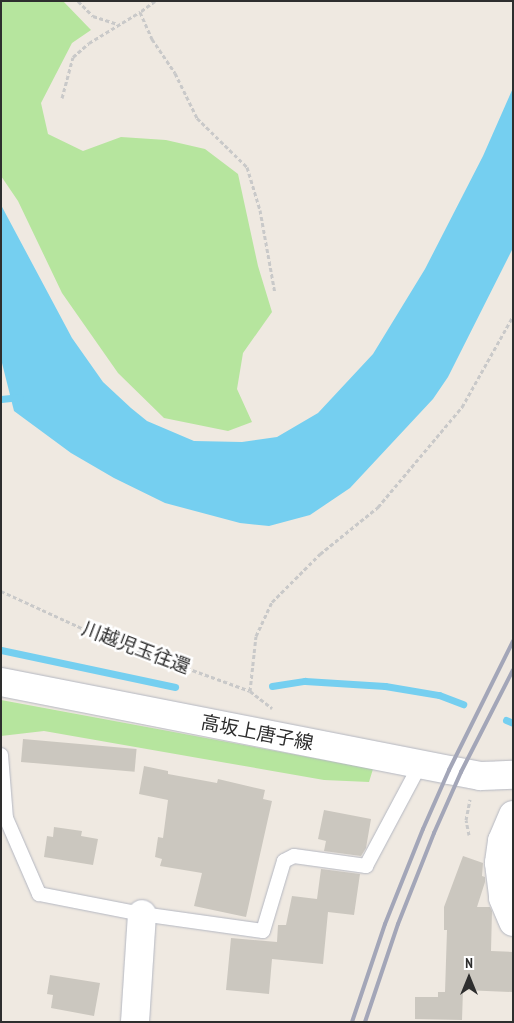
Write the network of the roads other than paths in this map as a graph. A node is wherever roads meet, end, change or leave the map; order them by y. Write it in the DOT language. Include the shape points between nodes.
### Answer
graph roads {
  1 [pos="1,682"];
  2 [pos="1,755"];
  3 [pos="420,765"];
  4 [pos="513,776"];
  5 [pos="513,815"];
  6 [pos="142,914"];
  7 [pos="513,922"];
  8 [pos="135,1022"];
  1 -- 3 [label="main road, 高坂上唐子線"];
  2 -- 6 [label="lane" via="6,818 39,894"];
  3 -- 4 [label="main road, 高坂上唐子線" via="480,776"];
  3 -- 6 [label="lane" via="366,866 294,856 284,862 263,931"];
  5 -- 7 [label="main road" via="502,841 499,863 503,898"];
  6 -- 8 [label="main road"];
}
